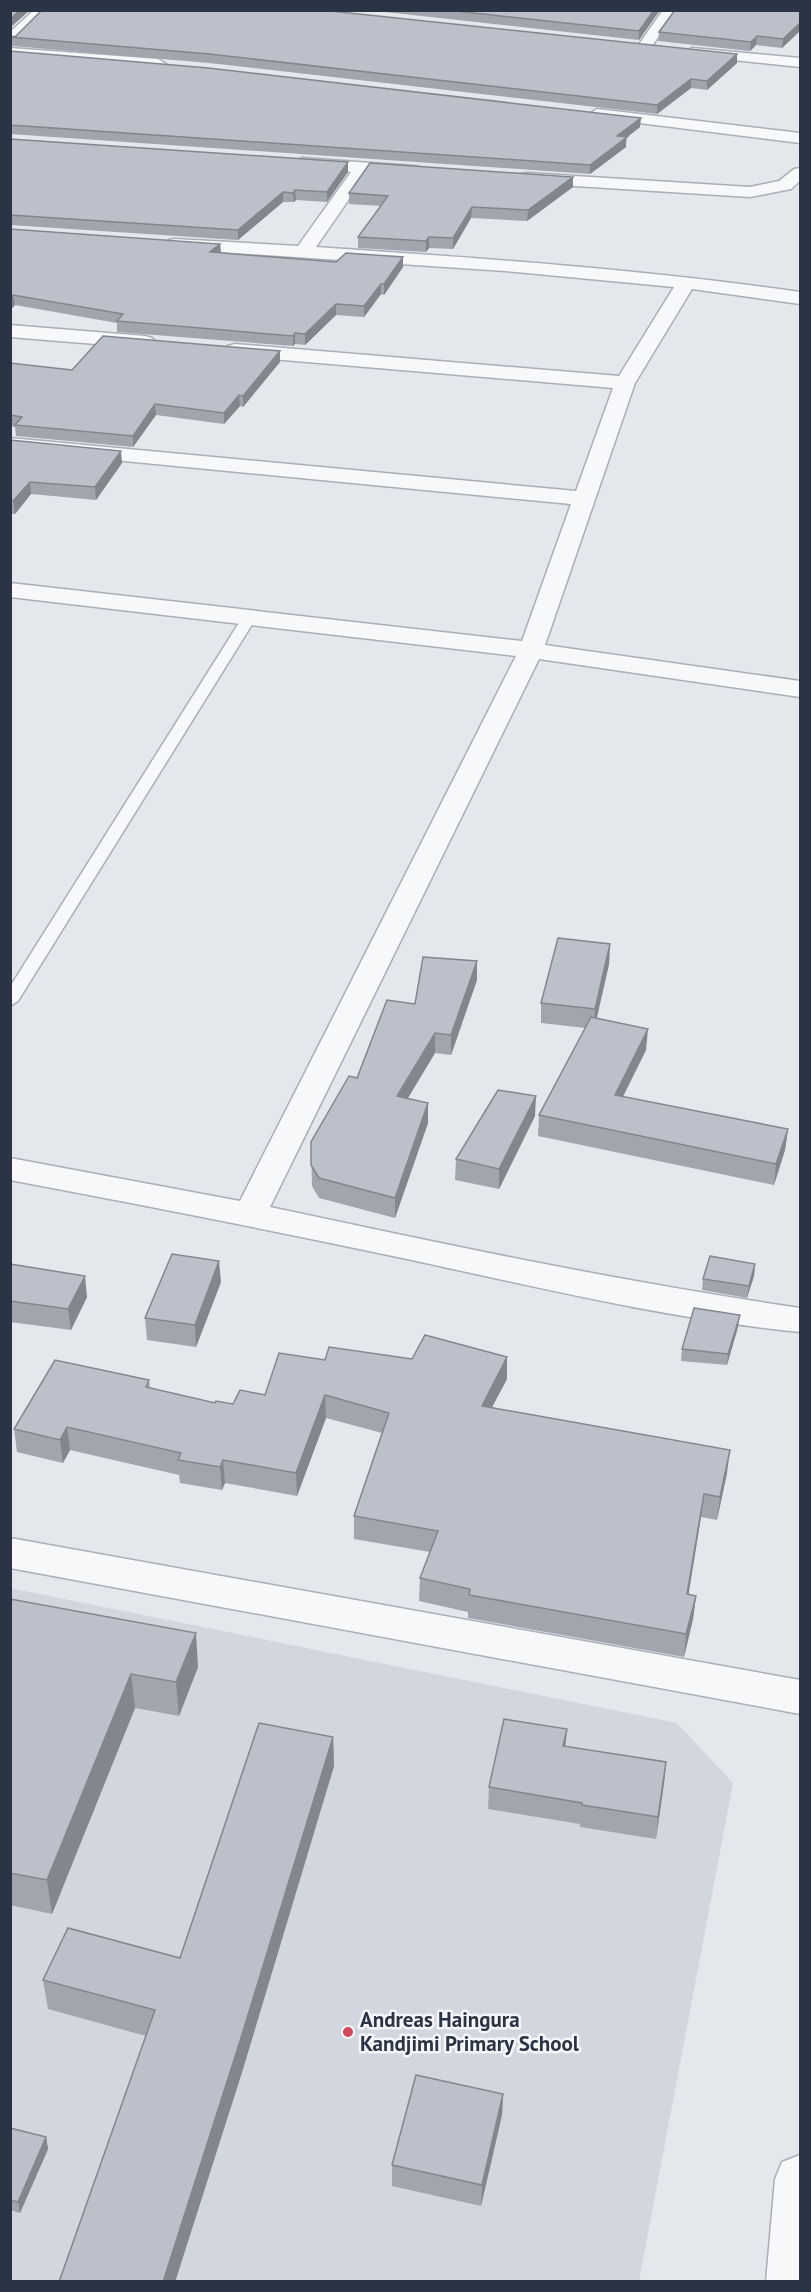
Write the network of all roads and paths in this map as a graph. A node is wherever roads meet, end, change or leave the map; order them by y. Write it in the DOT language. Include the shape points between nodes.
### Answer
graph roads {
  1 [pos="43,10"];
  2 [pos="671,10"];
  3 [pos="10,40"];
  4 [pos="10,52"];
  5 [pos="801,63"];
  6 [pos="175,66"];
  7 [pos="576,112"];
  8 [pos="801,138"];
  9 [pos="280,161"];
  10 [pos="363,167"];
  11 [pos="433,172"];
  12 [pos="801,172"];
  13 [pos="516,177"];
  14 [pos="163,243"];
  15 [pos="303,253"];
  16 [pos="686,283"];
  17 [pos="801,298"];
  18 [pos="10,331"];
  19 [pos="164,344"];
  20 [pos="211,348"];
  21 [pos="625,383"];
  22 [pos="10,444"];
  23 [pos="584,498"];
  24 [pos="10,590"];
  25 [pos="249,618"];
  26 [pos="531,650"];
  27 [pos="801,689"];
  28 [pos="10,1001"];
  29 [pos="10,1169"];
  30 [pos="250,1214"];
  31 [pos="801,1320"];
  32 [pos="10,1553"];
  33 [pos="801,1697"];
  34 [pos="801,2179"];
  35 [pos="792,2282"];
  1 -- 3 [label="street"];
  2 -- 5 [label="street" via="638,46"];
  4 -- 6 [label="street"];
  7 -- 8 [label="street"];
  9 -- 10 [label="street"];
  10 -- 11 [label="street"];
  10 -- 15 [label="street"];
  12 -- 13 [label="street" via="785,185 750,192"];
  14 -- 15 [label="street"];
  15 -- 16 [label="street" via="505,265"];
  16 -- 17 [label="street"];
  16 -- 21 [label="street"];
  18 -- 19 [label="street"];
  20 -- 21 [label="street"];
  21 -- 23 [label="street"];
  22 -- 23 [label="street"];
  23 -- 26 [label="street"];
  24 -- 25 [label="street"];
  25 -- 26 [label="street"];
  25 -- 28 [label="lane"];
  26 -- 27 [label="street"];
  26 -- 30 [label="street"];
  29 -- 30 [label="street"];
  30 -- 31 [label="street" via="558,1280"];
  32 -- 33 [label="street"];
  34 -- 35 [label="street"];
}
